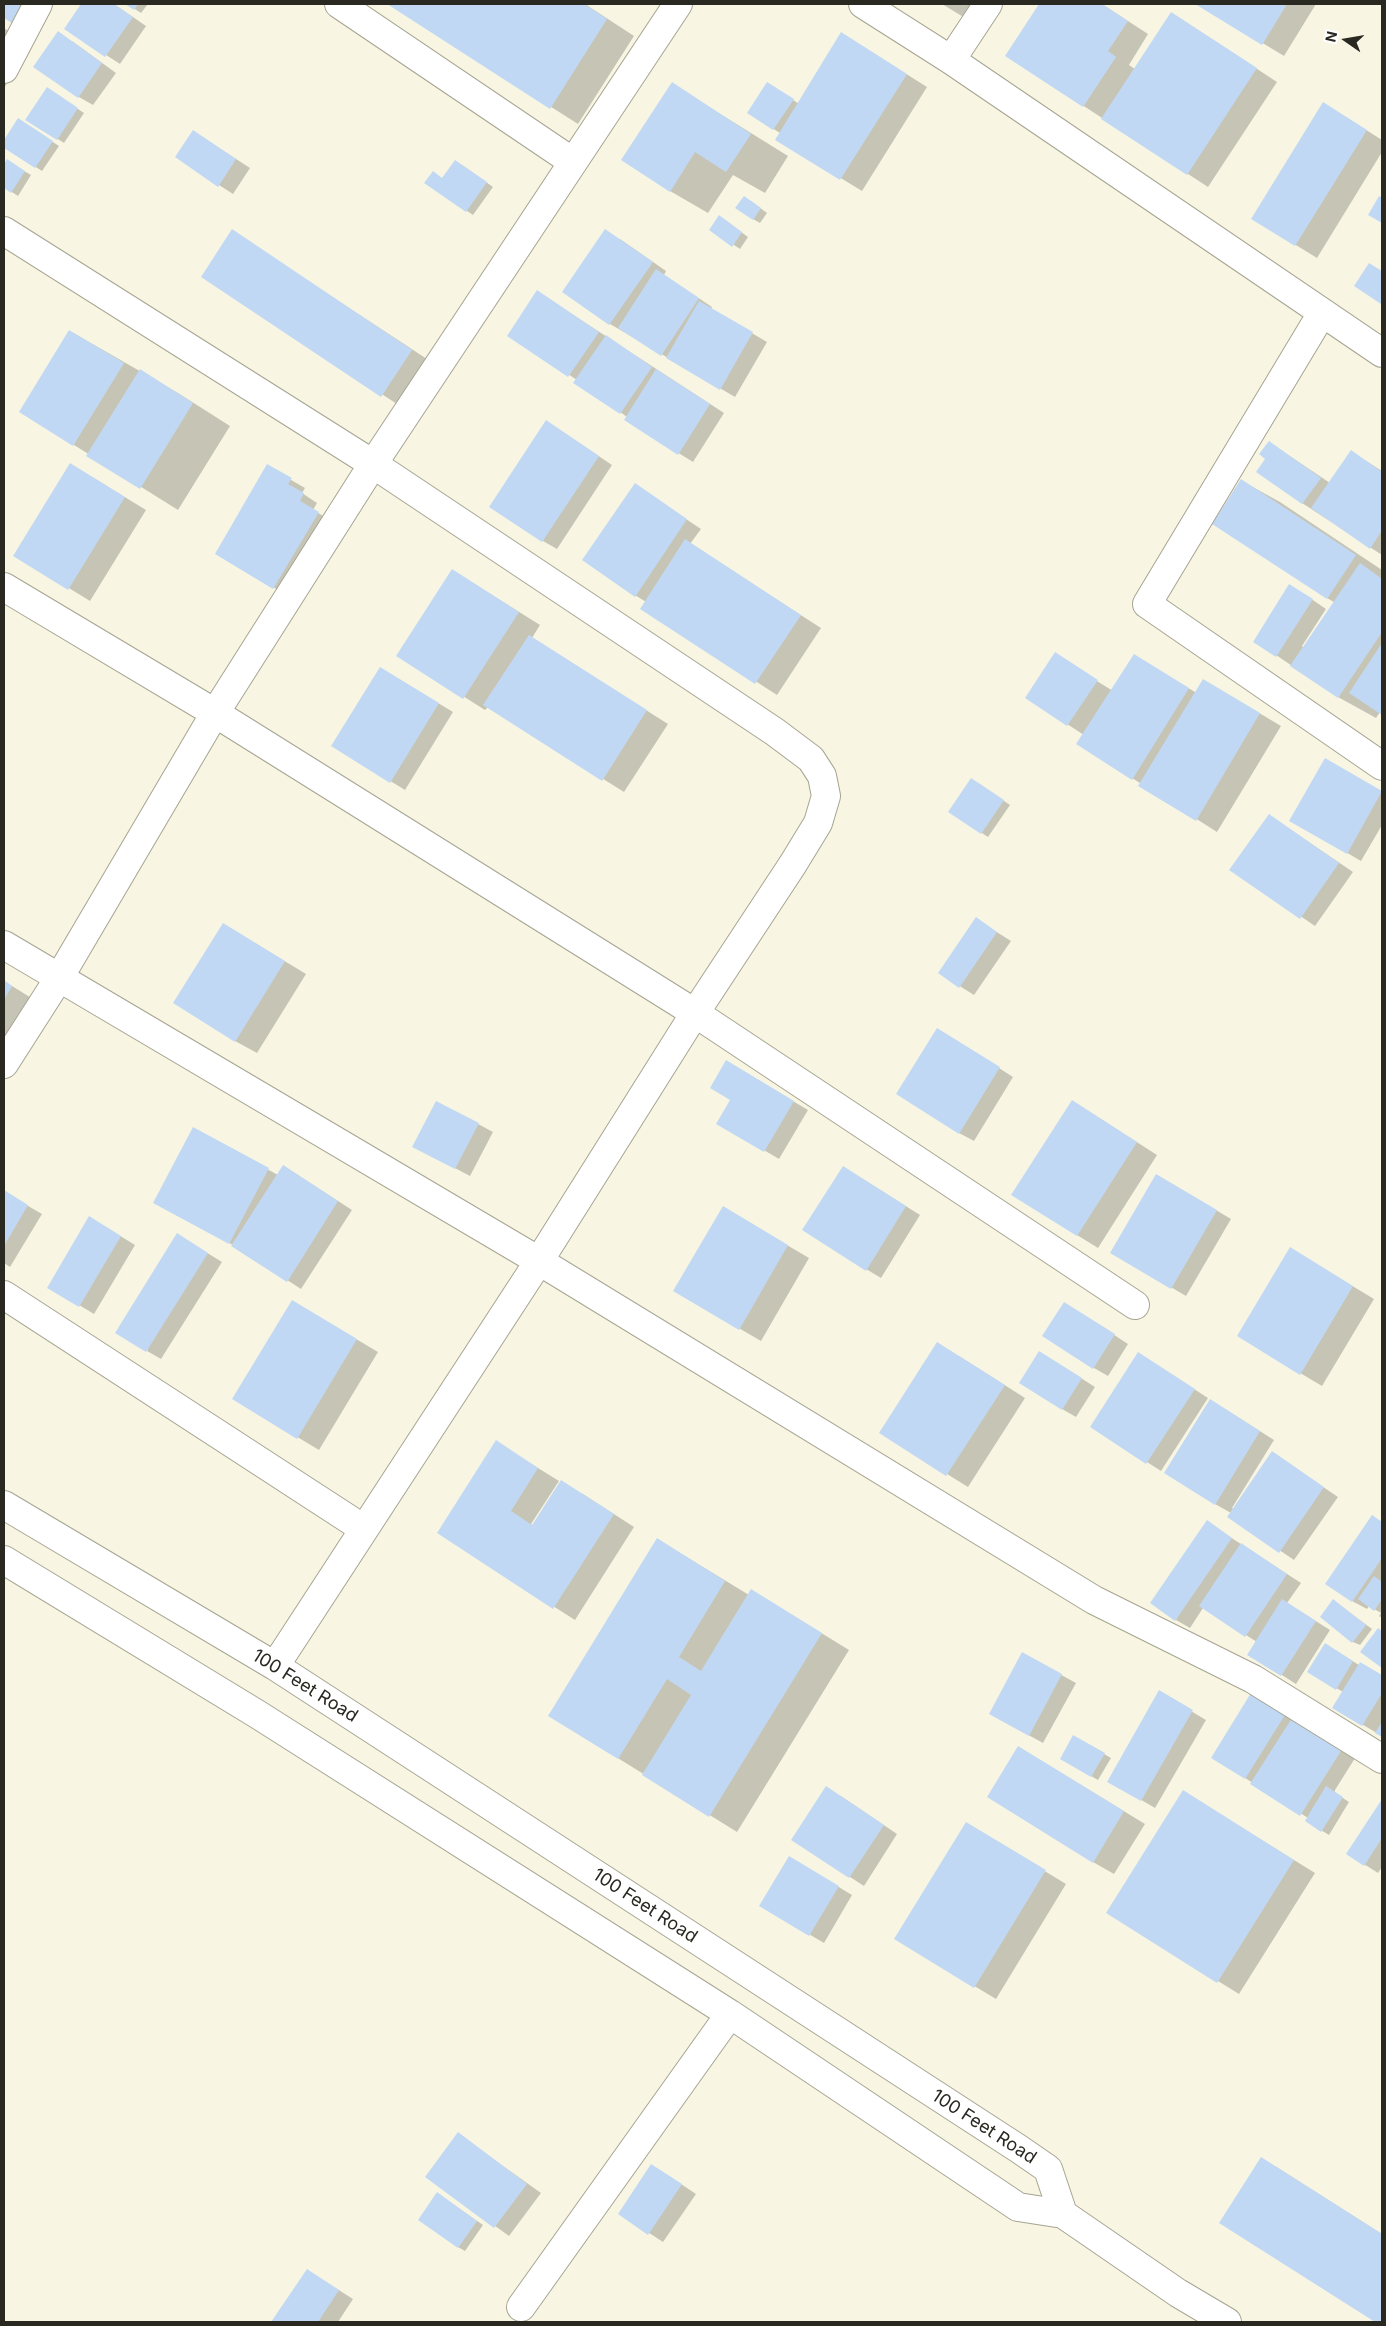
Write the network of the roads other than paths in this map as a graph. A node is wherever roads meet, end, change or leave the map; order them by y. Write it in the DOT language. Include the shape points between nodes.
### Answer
graph roads {
  1 [pos="38,4"];
  2 [pos="340,4"];
  3 [pos="678,4"];
  4 [pos="862,4"];
  5 [pos="988,4"];
  6 [pos="951,60"];
  7 [pos="4,70"];
  8 [pos="574,162"];
  9 [pos="4,232"];
  10 [pos="1322,313"];
  11 [pos="1382,353"];
  12 [pos="374,464"];
  13 [pos="4,587"];
  14 [pos="216,714"];
  15 [pos="1382,766"];
  16 [pos="4,945"];
  17 [pos="59,978"];
  18 [pos="695,1013"];
  19 [pos="4,1064"];
  20 [pos="538,1261"];
  21 [pos="4,1295"];
  22 [pos="1136,1305"];
  23 [pos="4,1505"];
  24 [pos="364,1529"];
  25 [pos="4,1560"];
  26 [pos="274,1666"];
  27 [pos="1382,1759"];
  28 [pos="730,2014"];
  29 [pos="1063,2214"];
  30 [pos="521,2307"];
  31 [pos="1228,2322"];
  1 -- 7 [label="street"];
  2 -- 8 [label="street"];
  3 -- 8 [label="street"];
  4 -- 6 [label="street"];
  5 -- 6 [label="street"];
  6 -- 10 [label="street"];
  8 -- 12 [label="street"];
  9 -- 12 [label="street"];
  10 -- 11 [label="street"];
  10 -- 15 [label="street" via="1146,604"];
  12 -- 14 [label="street"];
  12 -- 18 [label="street" via="775,732 810,759 822,776 826,796 818,823"];
  13 -- 14 [label="street"];
  14 -- 17 [label="street"];
  14 -- 18 [label="street"];
  16 -- 17 [label="street"];
  17 -- 19 [label="street"];
  17 -- 20 [label="street"];
  18 -- 20 [label="street"];
  18 -- 22 [label="street"];
  20 -- 24 [label="street"];
  20 -- 27 [label="street" via="1094,1600 1253,1679"];
  21 -- 24 [label="street"];
  23 -- 26 [label="street, 100 Feet Road"];
  24 -- 26 [label="street"];
  25 -- 28 [label="street" via="282,1730"];
  26 -- 29 [label="street, 100 Feet Road" via="1048,2169"];
  28 -- 29 [label="street" via="1018,2207"];
  28 -- 30 [label="street"];
  29 -- 31 [label="street" via="1178,2293"];
}
